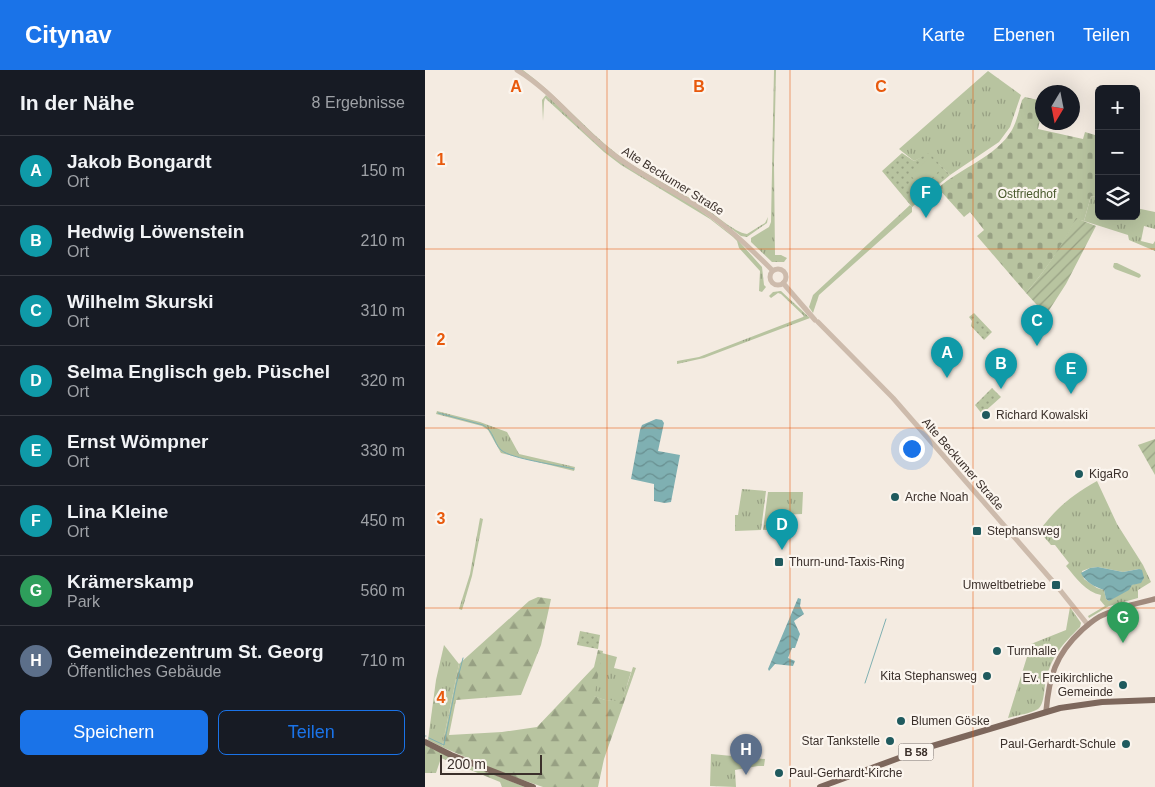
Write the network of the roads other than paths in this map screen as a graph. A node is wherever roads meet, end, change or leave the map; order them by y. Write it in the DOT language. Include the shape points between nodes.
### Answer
graph roads {
  1 [pos="517,70"];
  2 [pos="772,270"];
  3 [pos="783,283"];
  4 [pos="1155,599"];
  5 [pos="1088,625"];
  6 [pos="1155,700"];
  7 [pos="1046,712"];
  8 [pos="425,742"];
  9 [pos="533,787"];
  10 [pos="820,787"];
  1 -- 2 [label="street, Alte Beckumer Straße" via="608,151 699,207 730,230"];
  2 -- 3 [label="street, Alte Beckumer Straße" via="784,272"];
  2 -- 3 [label="street, Alte Beckumer Straße" via="771,281 777,285"];
  3 -- 5 [label="street, Alte Beckumer Straße" via="893,398 1053,580"];
  4 -- 5 [label="main road" via="1101,616"];
  5 -- 7 [label="main road" via="1058,659 1050,682"];
  6 -- 7 [label="main road, B 58" via="1102,702"];
  7 -- 10 [label="main road, B 58" via="929,748"];
  8 -- 9 [label="main road"];
}
